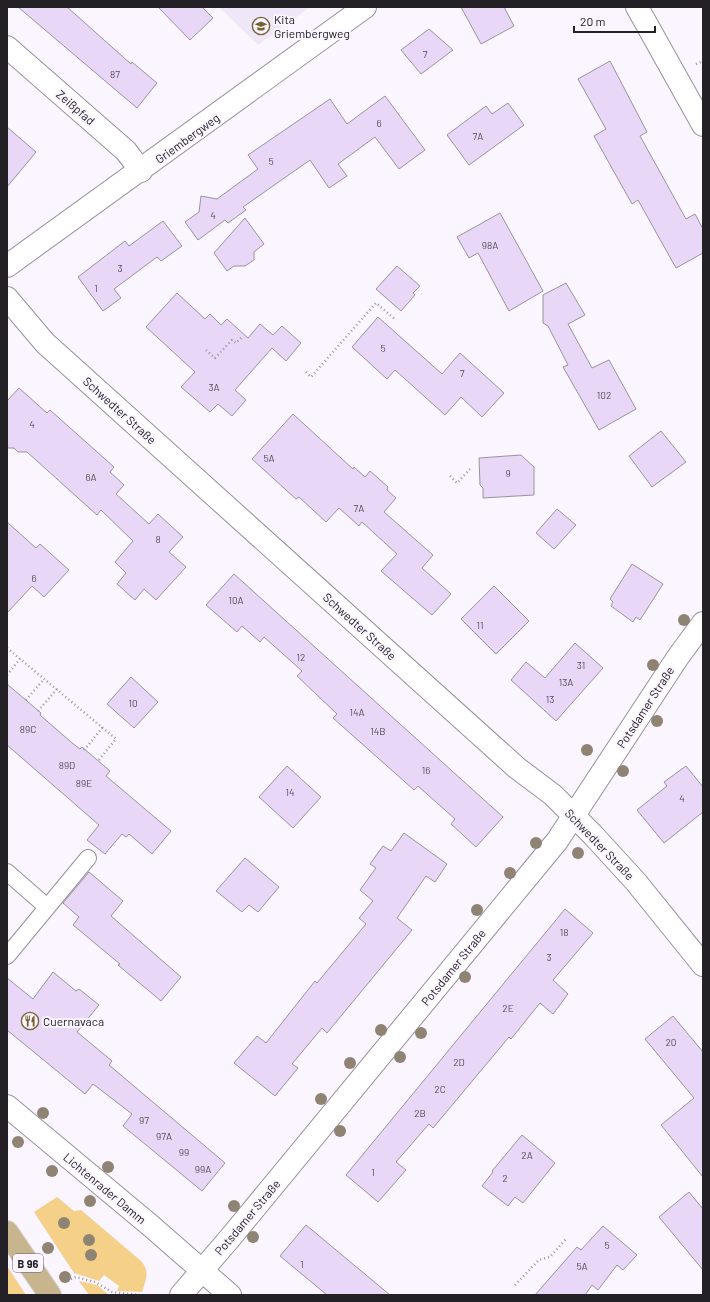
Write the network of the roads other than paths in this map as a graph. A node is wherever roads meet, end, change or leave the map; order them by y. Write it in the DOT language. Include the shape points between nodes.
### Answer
graph roads {
  1 [pos="365,7"];
  2 [pos="637,7"];
  3 [pos="7,47"];
  4 [pos="703,125"];
  5 [pos="141,171"];
  6 [pos="7,266"];
  7 [pos="7,298"];
  8 [pos="703,623"];
  9 [pos="573,816"];
  10 [pos="88,858"];
  11 [pos="7,872"];
  12 [pos="47,907"];
  13 [pos="7,956"];
  14 [pos="703,965"];
  15 [pos="7,1106"];
  16 [pos="7,1232"];
  17 [pos="202,1271"];
  18 [pos="50,1295"];
  19 [pos="181,1295"];
  20 [pos="230,1295"];
  1 -- 5 [label="street, Griembergweg"];
  2 -- 4 [label="street"];
  3 -- 5 [label="street, Zeißpfad" via="126,151"];
  5 -- 6 [label="street, Griembergweg"];
  7 -- 9 [label="street, Schwedter Straße" via="45,343 517,768 553,795"];
  8 -- 9 [label="street, Potsdamer Straße"];
  9 -- 14 [label="street, Schwedter Straße" via="636,882"];
  9 -- 17 [label="street, Potsdamer Straße" via="552,847"];
  10 -- 12 [label="lane"];
  11 -- 12 [label="lane"];
  12 -- 13 [label="lane"];
  15 -- 17 [label="street, Lichtenrader Damm"];
  16 -- 18 [label="main road, B 96"];
  17 -- 19 [label="street, Potsdamer Straße"];
  17 -- 20 [label="street, Lichtenrader Damm"];
}
